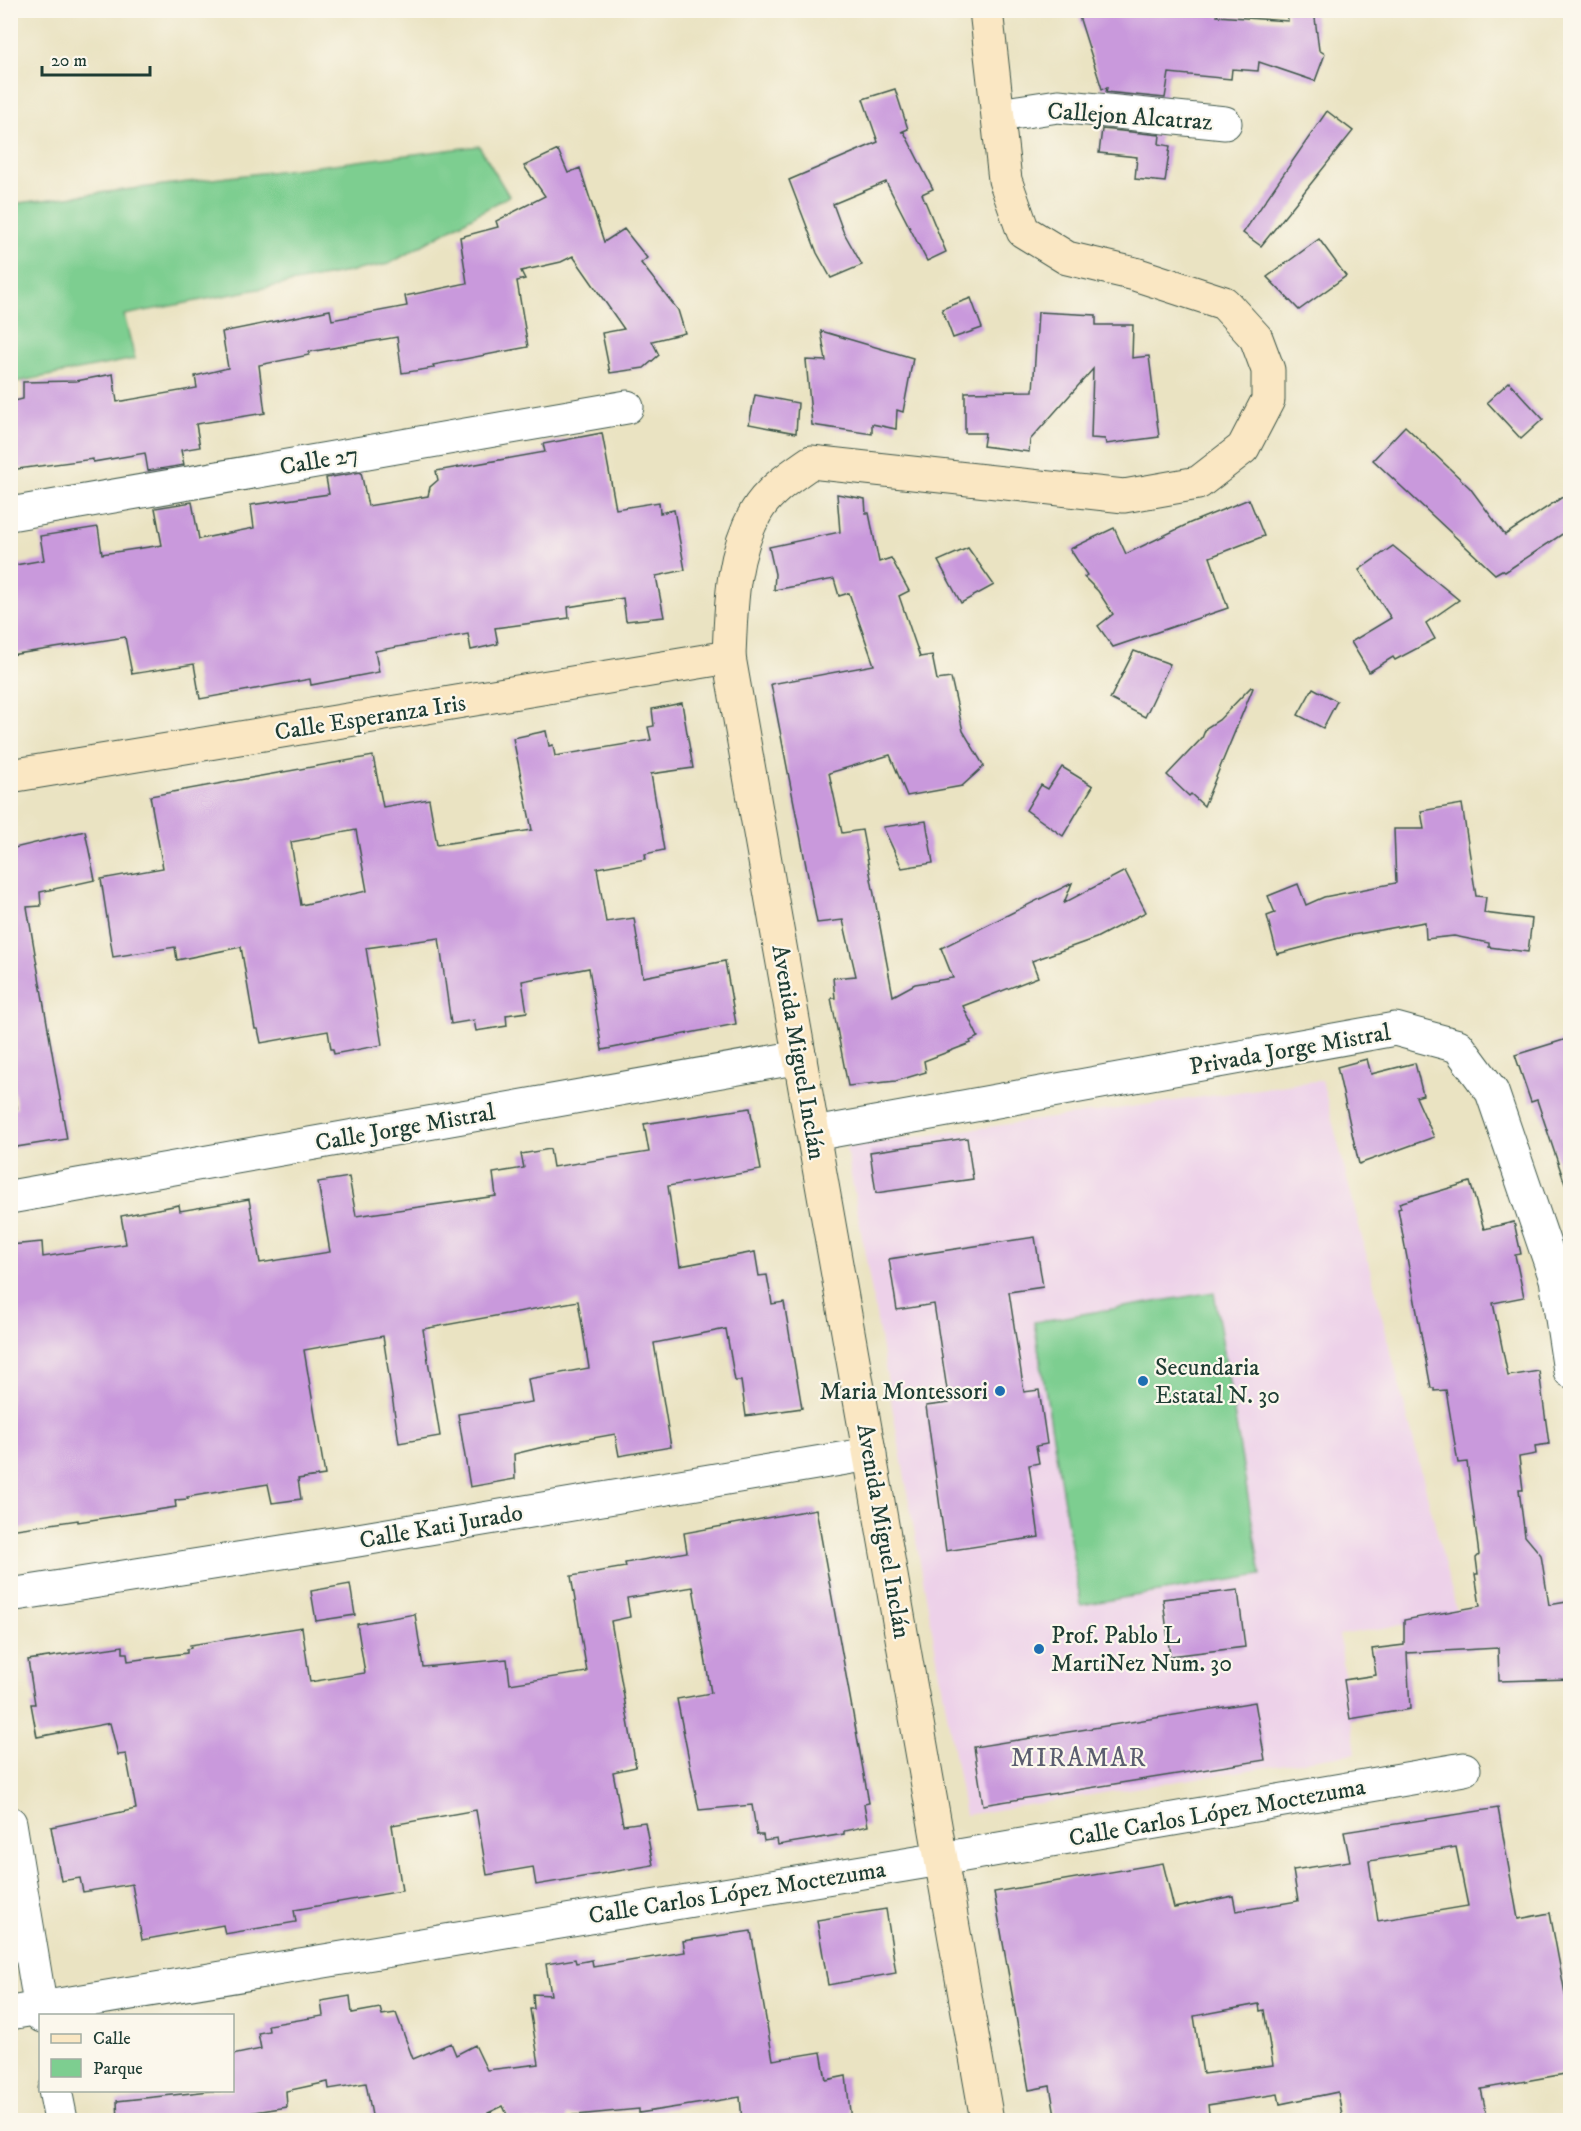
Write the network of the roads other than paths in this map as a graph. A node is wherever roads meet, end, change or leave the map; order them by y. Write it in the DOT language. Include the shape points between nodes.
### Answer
graph roads {
  1 [pos="986,10"];
  2 [pos="999,115"];
  3 [pos="1225,123"];
  4 [pos="627,407"];
  5 [pos="10,514"];
  6 [pos="729,657"];
  7 [pos="10,776"];
  8 [pos="800,1057"];
  9 [pos="814,1134"];
  10 [pos="10,1197"];
  11 [pos="1570,1371"];
  12 [pos="870,1454"];
  13 [pos="10,1594"];
  14 [pos="1464,1769"];
  15 [pos="10,1822"];
  16 [pos="941,1859"];
  17 [pos="31,2012"];
  18 [pos="55,2092"];
  19 [pos="61,2121"];
  20 [pos="987,2121"];
  1 -- 2 [label="main road, Avenida Miguel Inclán"];
  2 -- 3 [label="street, Callejon Alcatraz" via="1058,106"];
  2 -- 6 [label="main road, Avenida Miguel Inclán" via="1005,180 1023,231 1067,258 1135,274 1224,303 1256,338 1268,370 1268,400 1243,448 1198,483 1125,496 811,462 783,482 757,511 743,542 731,593"];
  4 -- 5 [label="street, Calle 27"];
  6 -- 7 [label="main road, Calle Esperanza Iris"];
  6 -- 8 [label="main road, Avenida Miguel Inclán"];
  8 -- 9 [label="main road, Avenida Miguel Inclán"];
  8 -- 10 [label="street, Calle Jorge Mistral"];
  9 -- 11 [label="street, Privada Jorge Mistral" via="1395,1029 1458,1046 1492,1092 1556,1279"];
  9 -- 12 [label="main road, Avenida Miguel Inclán"];
  12 -- 13 [label="street, Calle Kati Jurado"];
  12 -- 16 [label="main road, Avenida Miguel Inclán"];
  14 -- 16 [label="street, Calle Carlos López Moctezuma"];
  15 -- 17 [label="street"];
  16 -- 17 [label="street, Calle Carlos López Moctezuma"];
  16 -- 20 [label="main road, Avenida Miguel Inclán"];
  18 -- 19 [label="street"];
}
